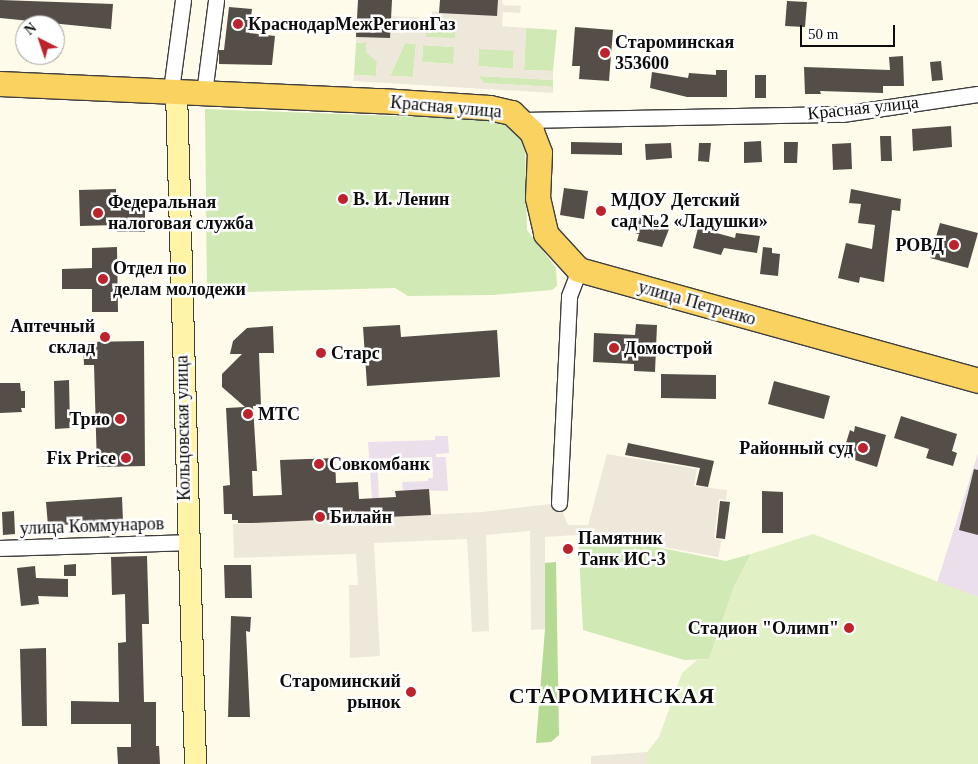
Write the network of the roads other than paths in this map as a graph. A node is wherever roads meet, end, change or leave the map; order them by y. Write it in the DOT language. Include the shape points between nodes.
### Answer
graph roads {
  1 [pos="183,0"];
  2 [pos="216,0"];
  3 [pos="0,84"];
  4 [pos="173,91"];
  5 [pos="204,93"];
  6 [pos="978,94"];
  7 [pos="523,120"];
  8 [pos="579,270"];
  9 [pos="978,381"];
  10 [pos="560,503"];
  11 [pos="186,542"];
  12 [pos="0,548"];
  13 [pos="195,764"];
  1 -- 4 [label="street, Кольцовская улица"];
  2 -- 5 [label="street"];
  3 -- 4 [label="main road, Красная улица"];
  4 -- 5 [label="main road, Красная улица"];
  4 -- 11 [label="main road, Кольцовская улица"];
  5 -- 7 [label="main road, Красная улица" via="490,108 512,113"];
  6 -- 7 [label="street, Красная улица" via="842,114"];
  7 -- 8 [label="main road" via="532,132 540,153 538,198 546,234"];
  8 -- 9 [label="main road, улица Петренко"];
  8 -- 10 [label="street" via="569,296"];
  11 -- 12 [label="street, улица Коммунаров"];
  11 -- 13 [label="main road, Кольцовская улица"];
}
